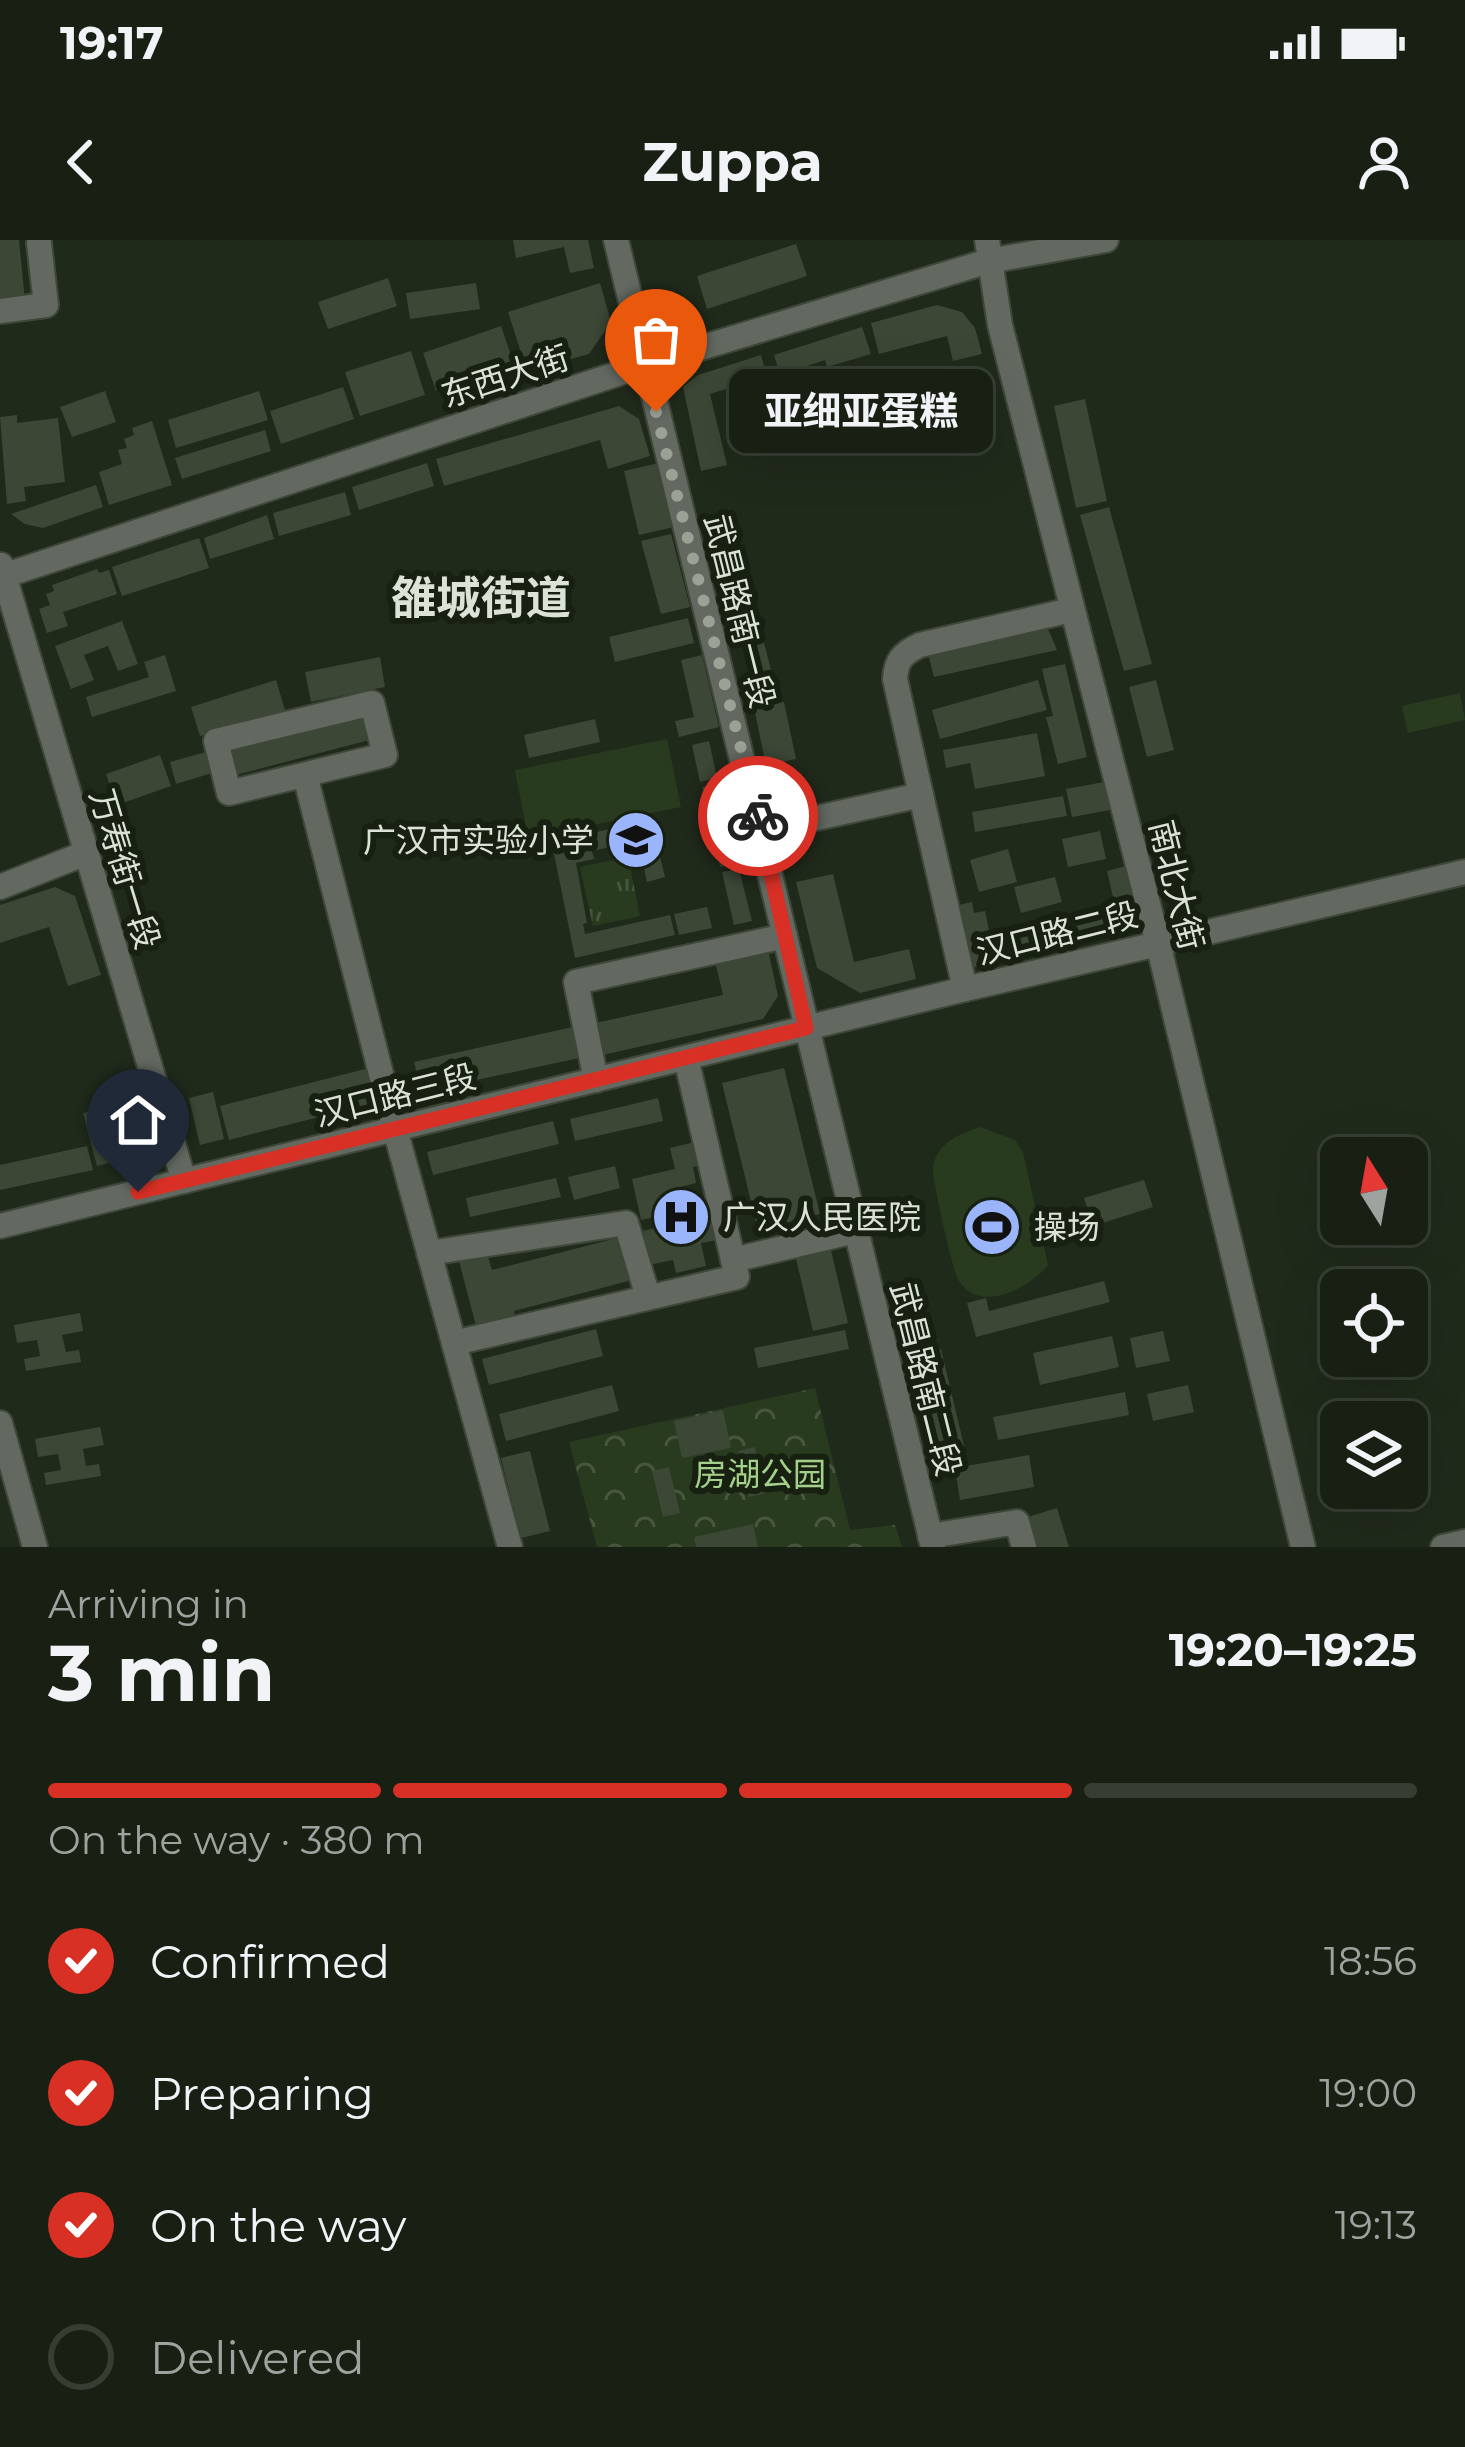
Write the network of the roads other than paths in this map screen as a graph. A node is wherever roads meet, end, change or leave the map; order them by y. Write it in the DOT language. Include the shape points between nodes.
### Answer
graph roads {
  1 [pos="616,240"];
  2 [pos="1018,240"];
  3 [pos="1106,240"];
  4 [pos="39,243"];
  5 [pos="988,249"];
  6 [pos="0,311"];
  7 [pos="642,358"];
  8 [pos="1,569"];
  9 [pos="1071,610"];
  10 [pos="305,775"];
  11 [pos="921,795"];
  12 [pos="762,830"];
  13 [pos="86,854"];
  14 [pos="1465,872"];
  15 [pos="0,887"];
  16 [pos="785,936"];
  17 [pos="1158,943"];
  18 [pos="965,989"];
  19 [pos="806,1028"];
  20 [pos="686,1058"];
  21 [pos="596,1080"];
  22 [pos="395,1129"];
  23 [pos="184,1180"];
  24 [pos="0,1226"];
  25 [pos="855,1231"];
  26 [pos="429,1253"];
  27 [pos="733,1260"];
  28 [pos="648,1298"];
  29 [pos="454,1343"];
  30 [pos="0,1423"];
  31 [pos="932,1542"];
  32 [pos="1465,1542"];
  33 [pos="35,1547"];
  34 [pos="510,1547"];
  35 [pos="1024,1547"];
  36 [pos="1303,1547"];
  37 [pos="1443,1547"];
  1 -- 7 [label="street, 武昌路南一段"];
  2 -- 5 [label="street, 东西大街"];
  3 -- 5 [label="street, 东西大街"];
  4 -- 6 [label="street" via="46,305"];
  5 -- 7 [label="street, 东西大街"];
  5 -- 9 [label="street, 南北大街"];
  7 -- 8 [label="street, 东西大街"];
  7 -- 12 [label="street, 武昌路南一段"];
  8 -- 13 [label="street, 万寿街一段"];
  9 -- 11 [label="street" via="904,652 895,679"];
  9 -- 17 [label="street, 南北大街"];
  10 -- 10 [label="street" via="229,794 216,741 372,703 385,755"];
  10 -- 22 [label="street"];
  11 -- 12 [label="street"];
  11 -- 18 [label="street"];
  12 -- 16 [label="street, 武昌路南一段"];
  13 -- 15 [label="street"];
  13 -- 23 [label="street, 万寿街一段"];
  14 -- 17 [label="street, 汉口路二段"];
  16 -- 19 [label="street, 武昌路南一段"];
  16 -- 21 [label="street" via="576,982"];
  17 -- 18 [label="street, 汉口路二段"];
  17 -- 36 [label="street, 南北大街"];
  18 -- 19 [label="street, 汉口路二段"];
  19 -- 20 [label="street, 汉口路三段"];
  19 -- 25 [label="street, 武昌路南二段"];
  20 -- 21 [label="street, 汉口路三段"];
  20 -- 27 [label="street"];
  21 -- 22 [label="street, 汉口路三段"];
  22 -- 23 [label="street, 汉口路三段"];
  22 -- 26 [label="street"];
  23 -- 24 [label="street, 汉口路三段"];
  25 -- 27 [label="street"];
  25 -- 31 [label="street, 武昌路南二段"];
  26 -- 28 [label="street" via="626,1223"];
  26 -- 29 [label="street"];
  27 -- 28 [label="street" via="737,1277"];
  28 -- 29 [label="street"];
  29 -- 34 [label="street"];
  30 -- 33 [label="street"];
  31 -- 35 [label="street" via="1017,1522"];
  32 -- 37 [label="street"];
}
